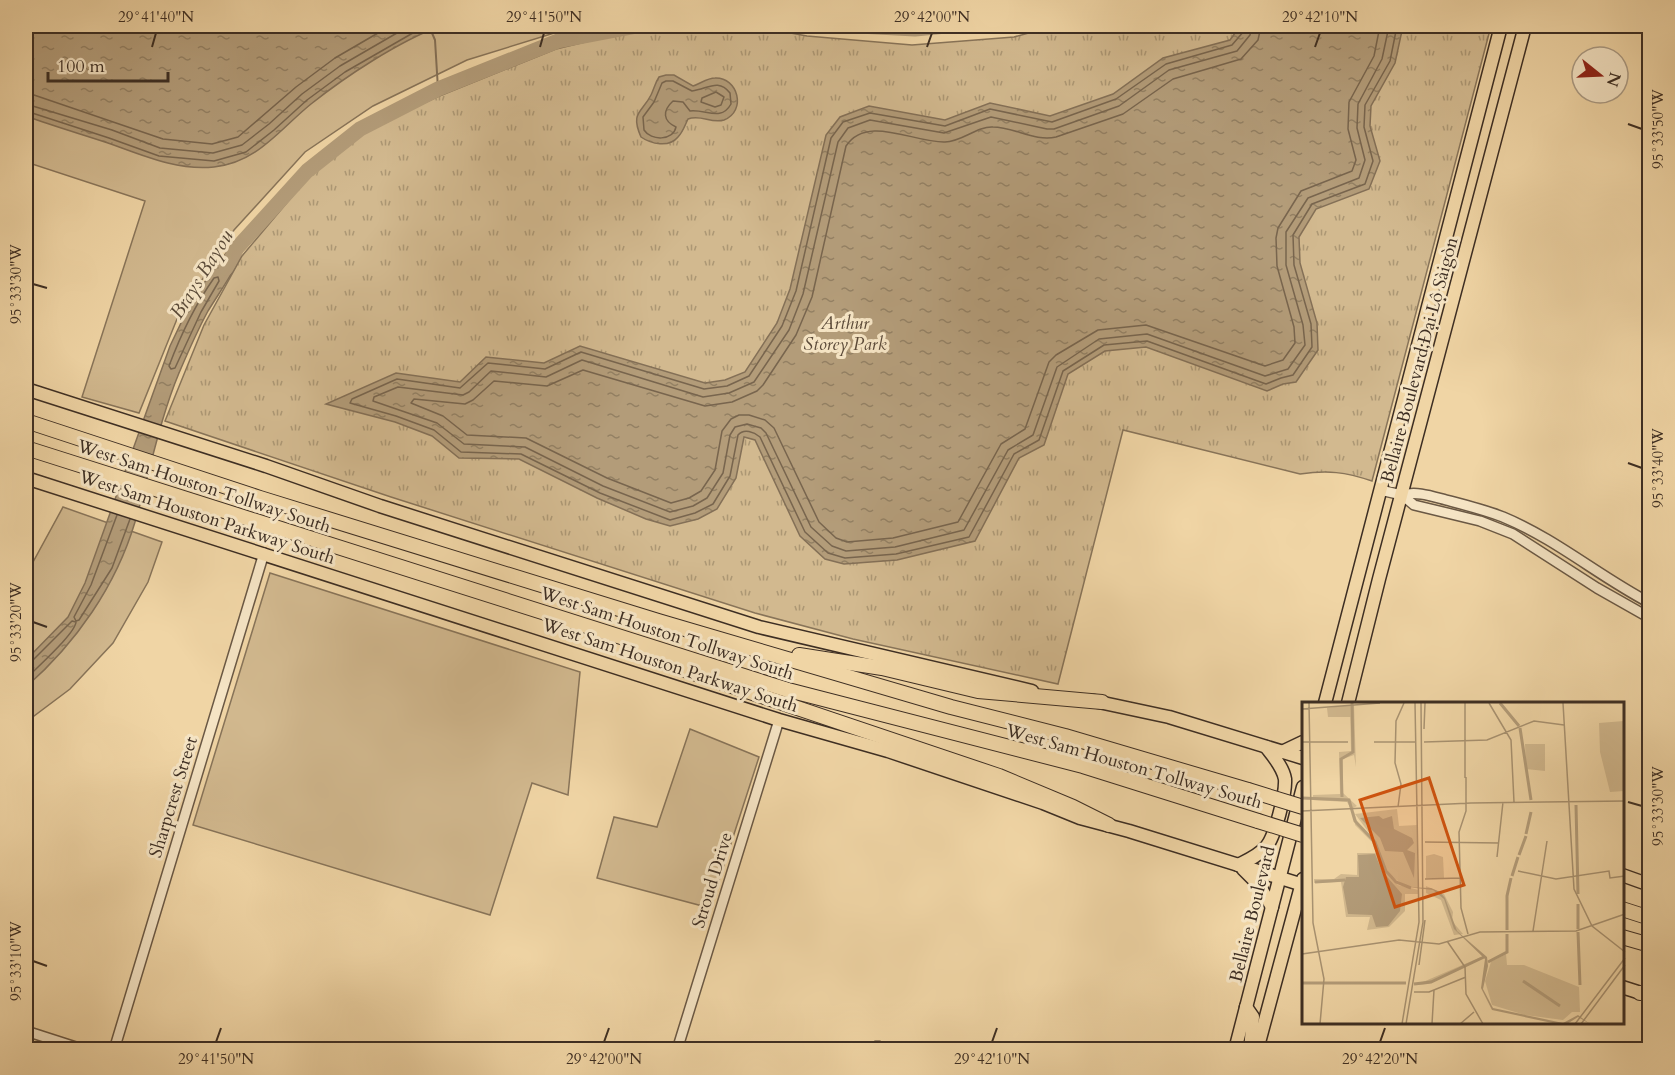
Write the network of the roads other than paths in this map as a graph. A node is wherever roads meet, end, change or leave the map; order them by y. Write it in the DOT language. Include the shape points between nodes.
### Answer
graph roads {
  1 [pos="1501,26"];
  2 [pos="1525,26"];
  3 [pos="1468,152"];
  4 [pos="1490,158"];
  5 [pos="26,389"];
  6 [pos="26,421"];
  7 [pos="26,448"];
  8 [pos="26,478"];
  9 [pos="1380,490"];
  10 [pos="1402,495"];
  11 [pos="1539,536"];
  12 [pos="1533,546"];
  13 [pos="264,554"];
  14 [pos="1650,603"];
  15 [pos="1648,615"];
  16 [pos="634,641"];
  17 [pos="741,646"];
  18 [pos="1102,702"];
  19 [pos="1325,702"];
  20 [pos="1348,702"];
  21 [pos="779,720"];
  22 [pos="1302,742"];
  23 [pos="1266,746"];
  24 [pos="1282,752"];
  25 [pos="1302,758"];
  26 [pos="1302,791"];
  27 [pos="1302,807"];
  28 [pos="1109,825"];
  29 [pos="1302,835"];
  30 [pos="1238,865"];
  31 [pos="1624,875"];
  32 [pos="1280,878"];
  33 [pos="1302,883"];
  34 [pos="1650,885"];
  35 [pos="1272,907"];
  36 [pos="1624,909"];
  37 [pos="1302,911"];
  38 [pos="1650,918"];
  39 [pos="1291,922"];
  40 [pos="1624,937"];
  41 [pos="1650,945"];
  42 [pos="1624,987"];
  43 [pos="1646,994"];
  44 [pos="1246,1007"];
  45 [pos="26,1031"];
  46 [pos="66,1047"];
  47 [pos="85,1050"];
  48 [pos="114,1050"];
  49 [pos="677,1050"];
  50 [pos="1235,1050"];
  51 [pos="1250,1050"];
  52 [pos="1257,1050"];
  1 -- 3 [label="main road, Bellaire Boulevard;Đại Lộ Sàigòn"];
  2 -- 4 [label="main road, Bellaire Boulevard;Đại Lộ Sàigòn"];
  3 -- 4 [label="main road"];
  3 -- 9 [label="main road, Bellaire Boulevard;Đại Lộ Sàigòn"];
  4 -- 10 [label="main road, Bellaire Boulevard;Đại Lộ Sàigòn"];
  5 -- 18 [label="main road" via="759,627 1009,686"];
  6 -- 17 [label="highway, West Sam Houston Tollway South"];
  7 -- 16 [label="highway, West Sam Houston Tollway South"];
  8 -- 13 [label="main road, West Sam Houston Parkway South"];
  9 -- 10 [label="street"];
  9 -- 19 [label="main road, Bellaire Boulevard;Đại Lộ Sàigòn"];
  10 -- 11 [label="street" via="1412,492 1467,505 1504,517"];
  10 -- 12 [label="street" via="1414,505 1499,528"];
  10 -- 20 [label="main road, Bellaire Boulevard;Đại Lộ Sàigòn"];
  11 -- 12 [label="street"];
  11 -- 14 [label="street"];
  12 -- 15 [label="street" via="1597,588"];
  13 -- 21 [label="main road, West Sam Houston Parkway South"];
  13 -- 48 [label="street, Sharpcrest Street"];
  16 -- 28 [label="highway" via="649,658 999,776"];
  16 -- 29 [label="highway, West Sam Houston Tollway South, bridge" via="788,690 1083,766"];
  17 -- 18 [label="highway" via="882,668 978,691"];
  17 -- 27 [label="highway, West Sam Houston Tollway South, bridge" via="1172,766"];
  18 -- 23 [label="main road"];
  21 -- 28 [label="main road, West Sam Houston Parkway South" via="888,751"];
  21 -- 49 [label="street, Stroud Drive"];
  22 -- 24 [label="main road"];
  23 -- 24 [label="main road"];
  23 -- 30 [label="main road" via="1281,767 1284,794 1267,846"];
  24 -- 25 [label="main road"];
  26 -- 32 [label="main road, Bellaire Boulevard"];
  28 -- 30 [label="main road, West Sam Houston Parkway South"];
  30 -- 32 [label="main road, West Sam Houston Parkway South"];
  30 -- 35 [label="main road" via="1259,885"];
  31 -- 34 [label="main road"];
  32 -- 33 [label="main road, West Sam Houston Parkway South"];
  32 -- 35 [label="main road, Bellaire Boulevard"];
  33 -- 39 [label="main road"];
  35 -- 44 [label="main road, Bellaire Boulevard"];
  36 -- 38 [label="highway"];
  37 -- 39 [label="main road"];
  39 -- 52 [label="main road"];
  40 -- 41 [label="highway"];
  42 -- 43 [label="main road"];
  44 -- 50 [label="main road, Bellaire Boulevard"];
  44 -- 51 [label="main road" via="1253,1017"];
  45 -- 46 [label="street"];
  46 -- 47 [label="street"];
}
